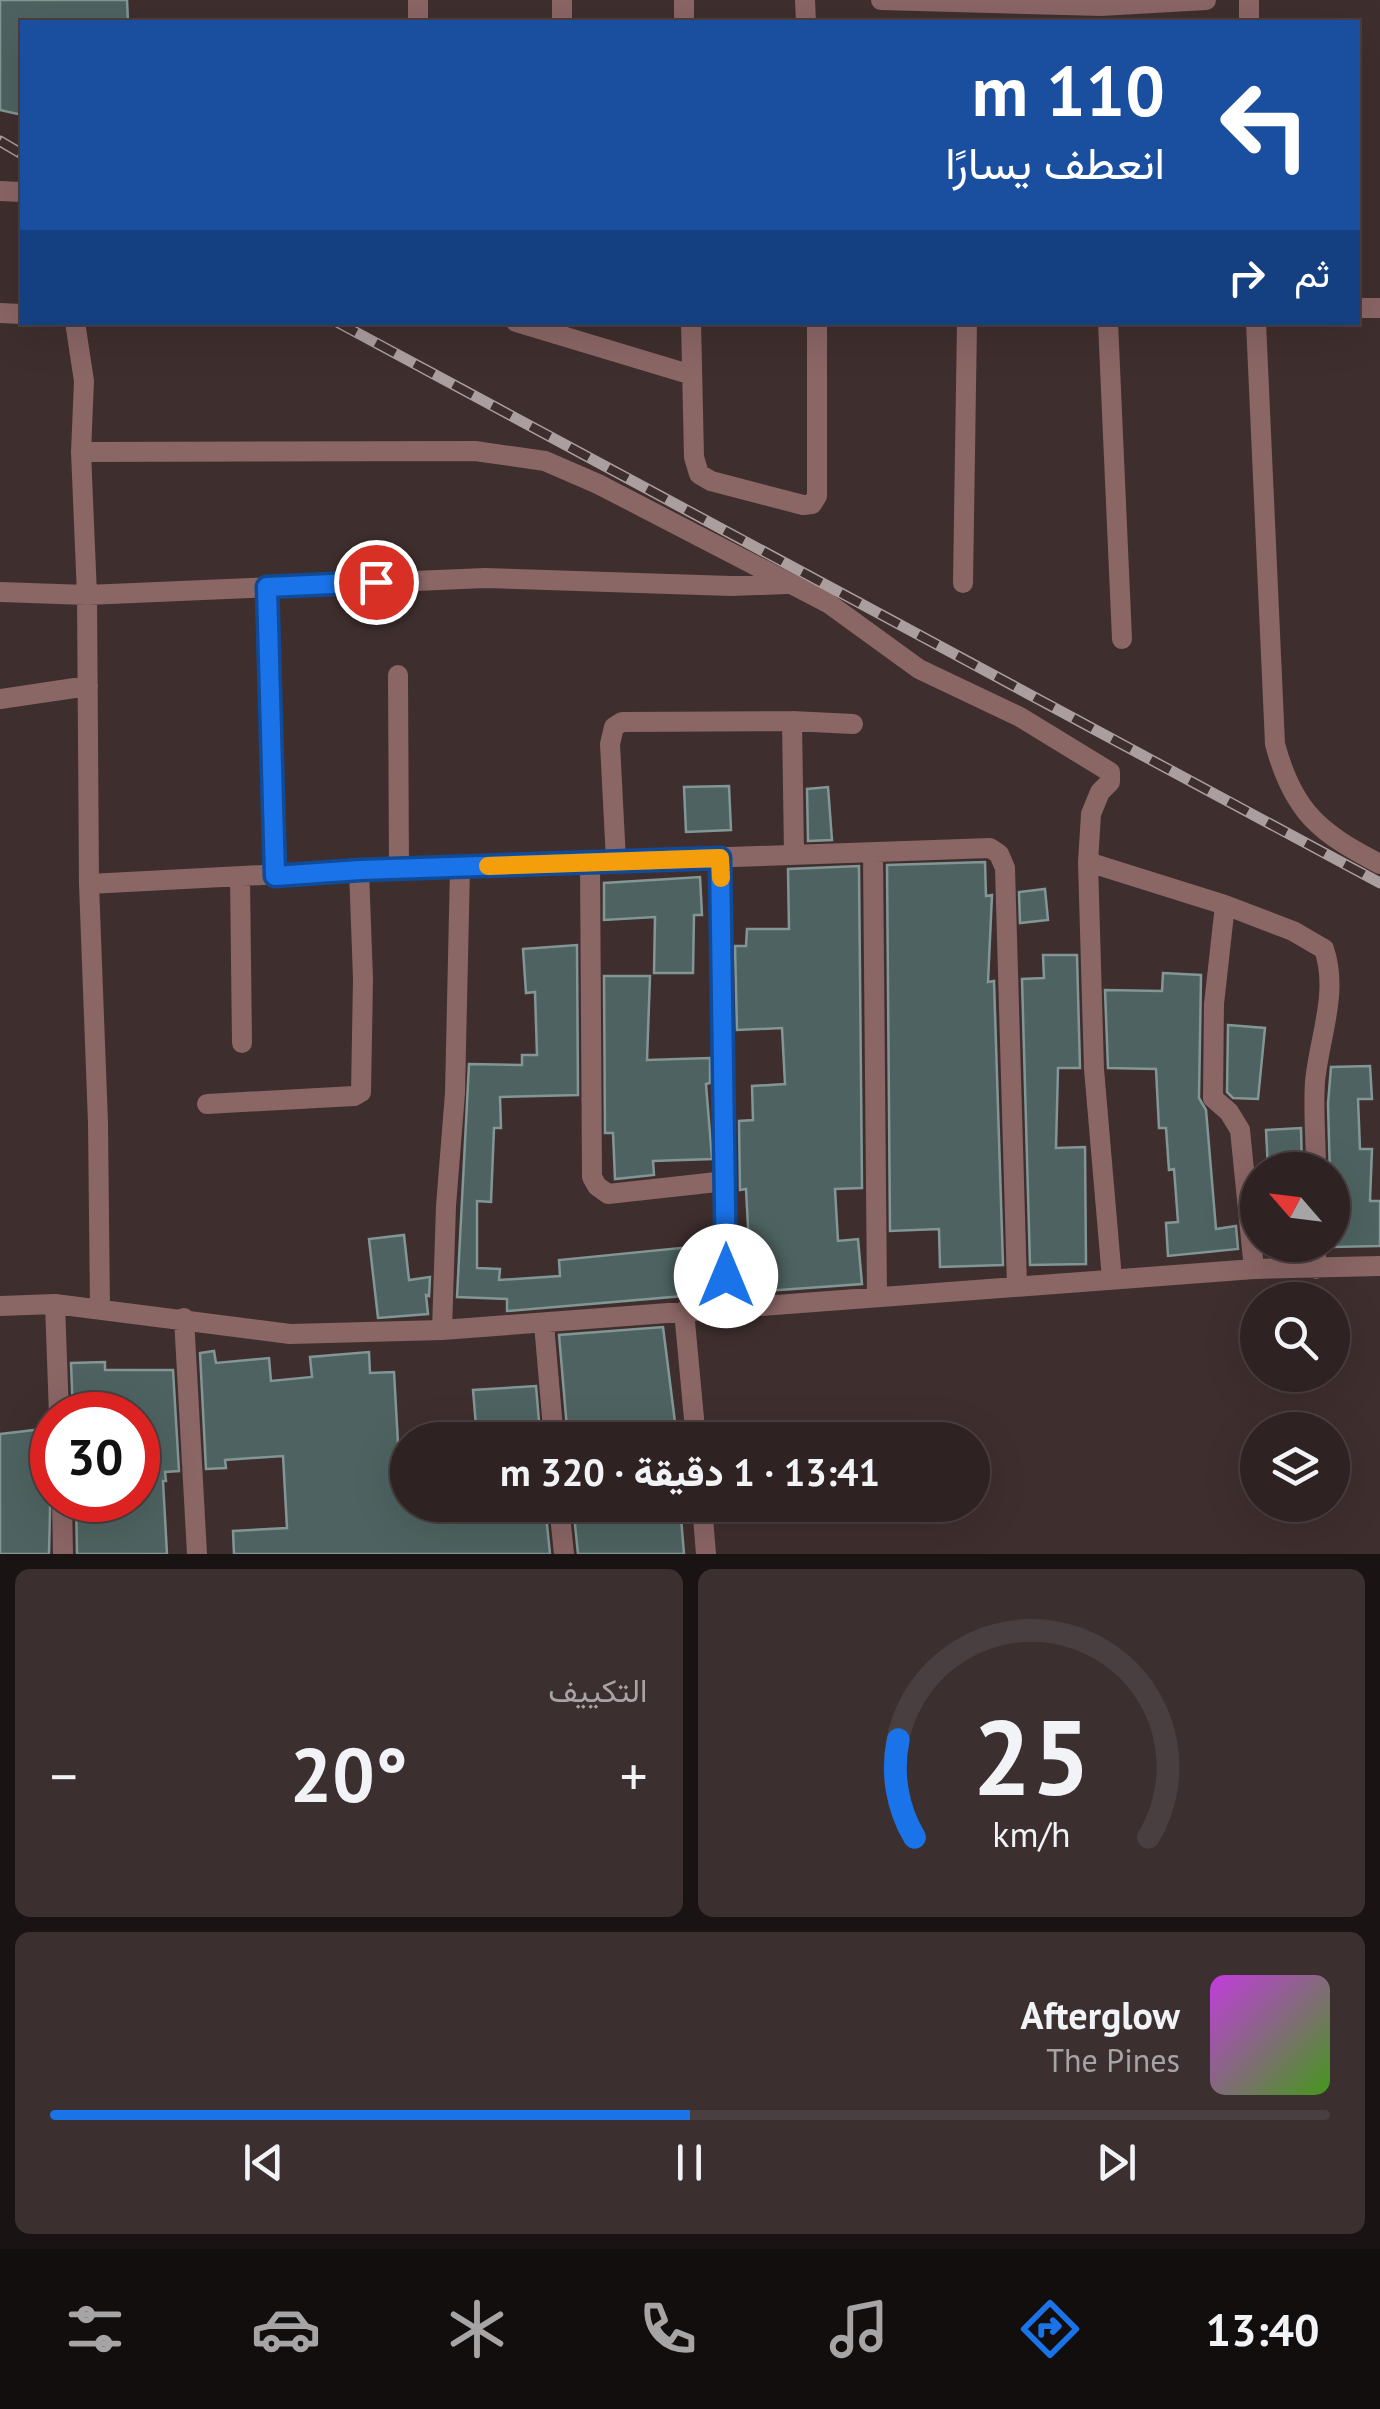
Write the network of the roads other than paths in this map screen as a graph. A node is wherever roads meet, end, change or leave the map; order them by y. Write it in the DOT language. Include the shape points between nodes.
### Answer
graph roads {
  1 [pos="881,0"];
  2 [pos="1206,0"];
  3 [pos="1067,2"];
  4 [pos="950,12"];
  5 [pos="1101,14"];
  6 [pos="75,325"];
  7 [pos="534,325"];
  8 [pos="691,325"];
  9 [pos="817,325"];
  10 [pos="967,325"];
  11 [pos="1108,325"];
  12 [pos="1256,325"];
  13 [pos="570,331"];
  14 [pos="692,375"];
  15 [pos="81,452"];
  16 [pos="963,583"];
  17 [pos="791,584"];
  18 [pos="267,587"];
  19 [pos="0,592"];
  20 [pos="87,595"];
  21 [pos="1122,639"];
  22 [pos="398,676"];
  23 [pos="88,686"];
  24 [pos="0,699"];
  25 [pos="792,721"];
  26 [pos="852,724"];
  27 [pos="794,853"];
  28 [pos="872,854"];
  29 [pos="720,858"];
  30 [pos="616,860"];
  31 [pos="590,862"];
  32 [pos="1088,862"];
  33 [pos="1380,864"];
  34 [pos="460,868"];
  35 [pos="360,870"];
  36 [pos="399,870"];
  37 [pos="275,876"];
  38 [pos="240,878"];
  39 [pos="89,884"];
  40 [pos="1225,905"];
  41 [pos="242,1044"];
  42 [pos="207,1104"];
  43 [pos="1316,1152"];
  44 [pos="726,1182"];
  45 [pos="1316,1262"];
  46 [pos="1380,1266"];
  47 [pos="1254,1269"];
  48 [pos="1316,1269"];
  49 [pos="1112,1279"];
  50 [pos="1016,1286"];
  51 [pos="876,1297"];
  52 [pos="55,1304"];
  53 [pos="0,1306"];
  54 [pos="100,1308"];
  55 [pos="726,1308"];
  56 [pos="684,1311"];
  57 [pos="184,1318"];
  58 [pos="544,1324"];
  59 [pos="442,1330"];
  60 [pos="58,1392"];
  61 [pos="552,1422"];
  62 [pos="694,1422"];
  63 [pos="62,1522"];
  64 [pos="561,1522"];
  65 [pos="703,1522"];
  66 [pos="63,1554"];
  67 [pos="197,1554"];
  68 [pos="564,1554"];
  69 [pos="706,1554"];
  1 -- 4 [label="street"];
  2 -- 5 [label="street"];
  3 -- 4 [label="street"];
  3 -- 5 [label="street"];
  6 -- 15 [label="street" via="84,381"];
  7 -- 13 [label="street"];
  8 -- 14 [label="street"];
  9 -- 14 [label="street" via="818,482 812,504 699,474"];
  10 -- 16 [label="street"];
  11 -- 21 [label="street"];
  12 -- 33 [label="street" via="1276,744 1283,773 1316,826"];
  13 -- 14 [label="street"];
  15 -- 17 [label="street" via="525,456 598,484"];
  15 -- 20 [label="street"];
  17 -- 18 [label="street" via="484,578"];
  17 -- 32 [label="street" via="844,613 918,668 1020,717 1110,772 1091,814"];
  18 -- 20 [label="street"];
  18 -- 37 [label="street"];
  19 -- 20 [label="street"];
  20 -- 23 [label="street"];
  22 -- 36 [label="street"];
  23 -- 24 [label="street"];
  23 -- 39 [label="street"];
  25 -- 26 [label="street"];
  25 -- 27 [label="street"];
  25 -- 30 [label="street" via="630,720 614,727"];
  27 -- 28 [label="street"];
  27 -- 29 [label="street"];
  28 -- 50 [label="street" via="990,848 1003,860"];
  28 -- 51 [label="street"];
  29 -- 30 [label="street"];
  29 -- 44 [label="street"];
  30 -- 31 [label="street"];
  31 -- 34 [label="street"];
  31 -- 44 [label="street" via="592,1177 608,1194"];
  32 -- 40 [label="street"];
  32 -- 49 [label="street" via="1094,1069"];
  34 -- 36 [label="street"];
  34 -- 59 [label="street"];
  35 -- 36 [label="street"];
  35 -- 37 [label="street"];
  35 -- 42 [label="street" via="361,1092"];
  37 -- 38 [label="street"];
  38 -- 39 [label="street"];
  38 -- 41 [label="street"];
  39 -- 54 [label="street"];
  40 -- 43 [label="street" via="1324,949 1327,1026 1315,1082"];
  40 -- 47 [label="street" via="1213,1098 1240,1130"];
  44 -- 55 [label="street"];
  45 -- 48 [label="street"];
  46 -- 48 [label="street"];
  47 -- 48 [label="street"];
  47 -- 49 [label="street"];
  49 -- 50 [label="street"];
  50 -- 51 [label="street"];
  51 -- 55 [label="street"];
  52 -- 53 [label="street"];
  52 -- 54 [label="street"];
  52 -- 60 [label="street"];
  54 -- 57 [label="street"];
  55 -- 56 [label="street"];
  56 -- 58 [label="street"];
  56 -- 62 [label="street"];
  57 -- 59 [label="street" via="290,1334"];
  57 -- 67 [label="street"];
  58 -- 59 [label="street"];
  58 -- 61 [label="street"];
  63 -- 66 [label="street"];
  64 -- 68 [label="street"];
  65 -- 69 [label="street"];
}
